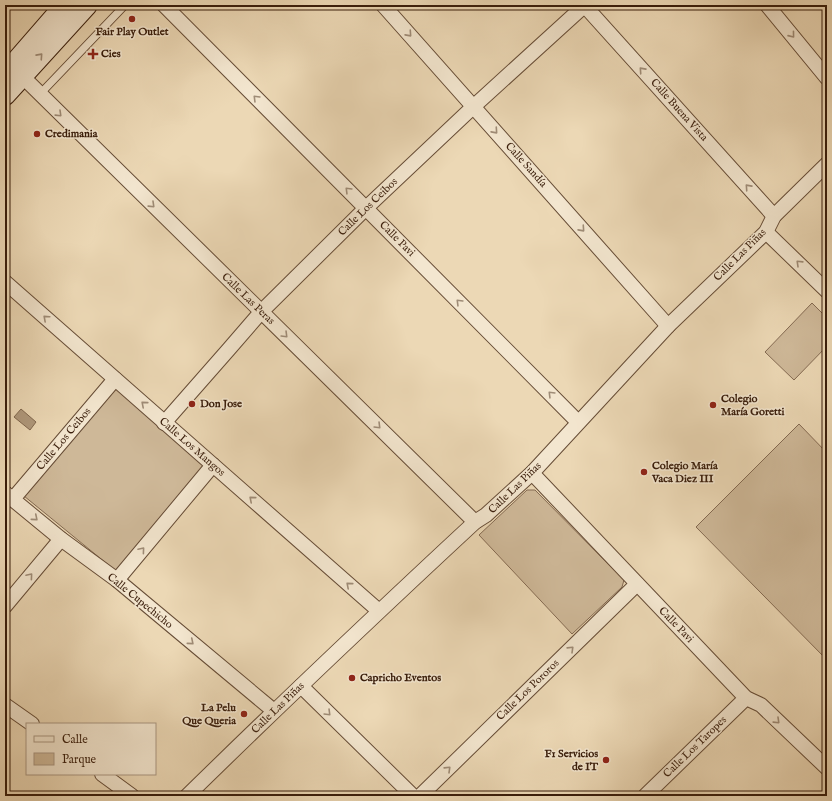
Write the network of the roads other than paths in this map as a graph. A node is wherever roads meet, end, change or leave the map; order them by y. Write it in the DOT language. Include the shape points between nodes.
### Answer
graph roads {
  1 [pos="65,5"];
  2 [pos="86,5"];
  3 [pos="125,5"];
  4 [pos="164,5"];
  5 [pos="383,5"];
  6 [pos="584,5"];
  7 [pos="767,5"];
  8 [pos="14,75"];
  9 [pos="827,78"];
  10 [pos="40,94"];
  11 [pos="5,95"];
  12 [pos="473,107"];
  13 [pos="827,164"];
  14 [pos="366,208"];
  15 [pos="774,216"];
  16 [pos="766,232"];
  17 [pos="5,282"];
  18 [pos="827,291"];
  19 [pos="261,312"];
  20 [pos="668,326"];
  21 [pos="115,379"];
  22 [pos="164,422"];
  23 [pos="578,422"];
  24 [pos="213,465"];
  25 [pos="532,473"];
  26 [pos="9,496"];
  27 [pos="475,522"];
  28 [pos="61,539"];
  29 [pos="117,580"];
  30 [pos="637,584"];
  31 [pos="5,606"];
  32 [pos="378,611"];
  33 [pos="301,686"];
  34 [pos="746,698"];
  35 [pos="5,705"];
  36 [pos="274,711"];
  37 [pos="31,723"];
  38 [pos="827,768"];
  39 [pos="103,775"];
  40 [pos="132,796"];
  41 [pos="187,796"];
  42 [pos="412,796"];
  43 [pos="420,796"];
  44 [pos="645,796"];
  1 -- 8 [label="main road"];
  8 -- 2 [label="main road, one-way"];
  3 -- 10 [label="lane"];
  14 -- 4 [label="street, Calle Pavi, one-way"];
  5 -- 12 [label="street, Calle Sandía, one-way"];
  6 -- 12 [label="street, Calle Los Ceibos"];
  15 -- 6 [label="street, Calle Buena Vista, one-way"];
  7 -- 9 [label="street, one-way"];
  8 -- 10 [label="street, Calle Las Peras"];
  8 -- 11 [label="main road"];
  10 -- 19 [label="street, Calle Las Peras, one-way"];
  12 -- 14 [label="street, Calle Los Ceibos"];
  12 -- 20 [label="street, Calle Sandía, one-way"];
  13 -- 15 [label="street, Calle Las Piñas"];
  14 -- 19 [label="street, Calle Los Ceibos"];
  23 -- 14 [label="street, Calle Pavi, one-way"];
  15 -- 16 [label="street, Calle Las Piñas"];
  18 -- 16 [label="street, one-way"];
  16 -- 20 [label="street, Calle Las Piñas"];
  21 -- 17 [label="street, Calle Los Mangos, one-way"];
  19 -- 22 [label="street, Calle Los Ceibos"];
  19 -- 27 [label="street, Calle Las Peras, one-way"];
  20 -- 23 [label="street, Calle Las Piñas"];
  22 -- 21 [label="street, Calle Los Mangos, one-way"];
  21 -- 26 [label="street, Calle Los Ceibos"];
  22 -- 24 [label="street, Calle Los Mangos"];
  23 -- 25 [label="street, Calle Las Piñas"];
  29 -- 24 [label="street, one-way"];
  32 -- 24 [label="street, Calle Los Mangos, one-way"];
  25 -- 27 [label="street, Calle Las Piñas"];
  25 -- 30 [label="street, Calle Pavi"];
  26 -- 28 [label="street, Calle Cupechicho, one-way"];
  27 -- 32 [label="street, Calle Las Piñas"];
  28 -- 29 [label="street, Calle Cupechicho"];
  31 -- 28 [label="street, one-way"];
  29 -- 36 [label="street, Calle Cupechicho, one-way"];
  30 -- 34 [label="street, Calle Pavi"];
  43 -- 30 [label="street, Calle Los Pororos, one-way"];
  32 -- 33 [label="street, Calle Las Piñas"];
  33 -- 36 [label="street, Calle Las Piñas"];
  33 -- 42 [label="street, one-way"];
  34 -- 38 [label="street, Calle Pavi, one-way" via="761,705"];
  34 -- 44 [label="street, Calle Los Taropes"];
  35 -- 37 [label="street"];
  36 -- 41 [label="street, Calle Las Piñas"];
  39 -- 40 [label="street"];
}
